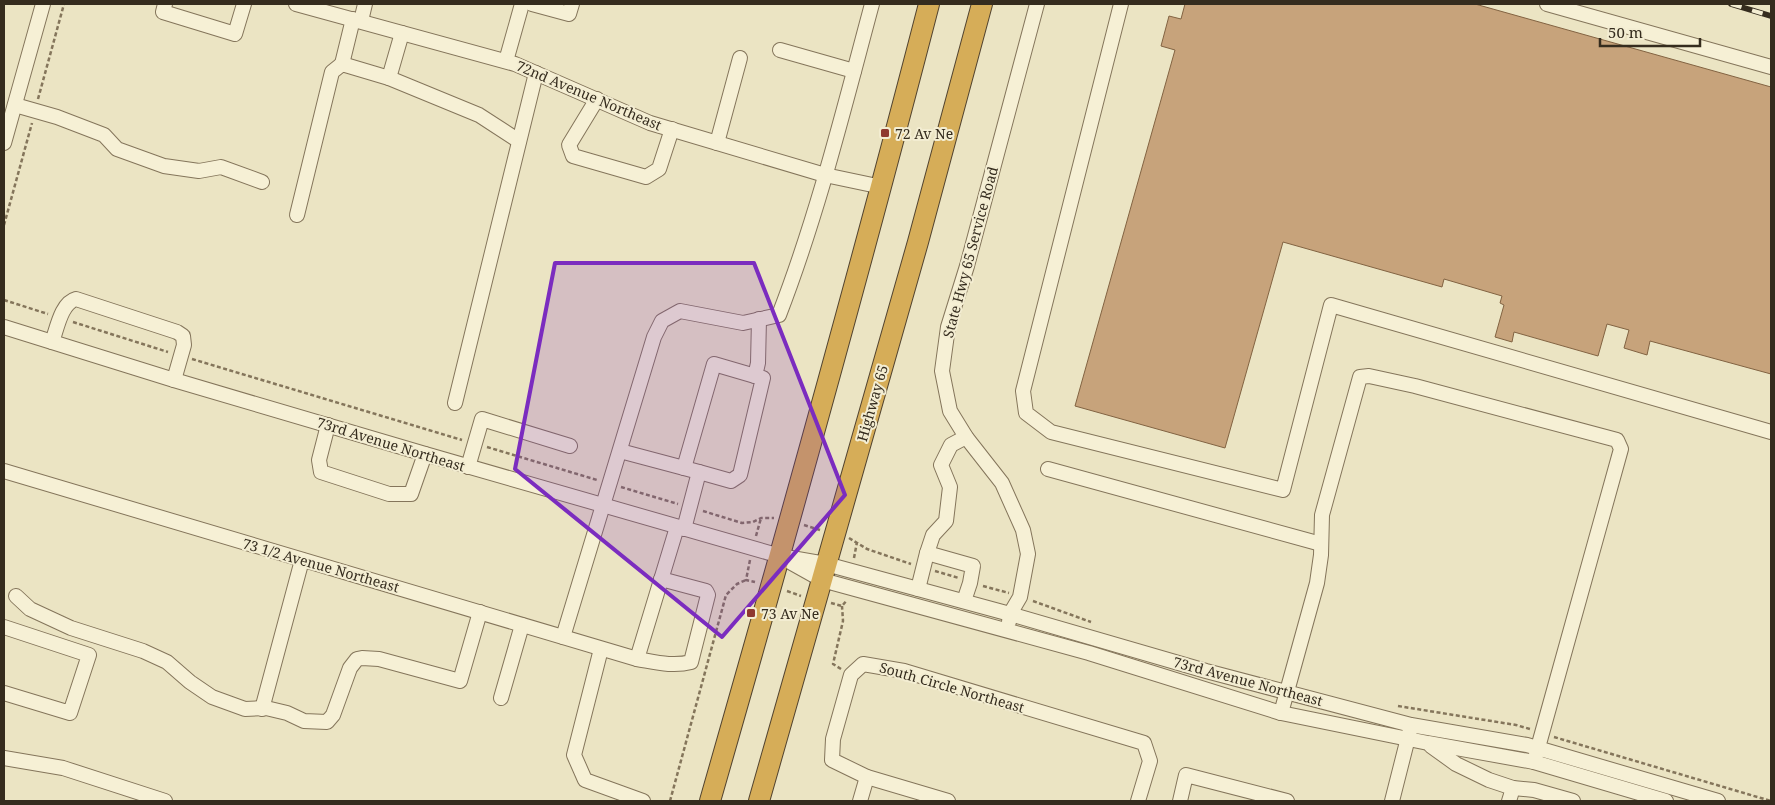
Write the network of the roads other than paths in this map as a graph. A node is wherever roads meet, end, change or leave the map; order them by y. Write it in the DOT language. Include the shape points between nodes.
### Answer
graph roads {
  1 [pos="43,4"];
  2 [pos="165,4"];
  3 [pos="244,4"];
  4 [pos="296,4"];
  5 [pos="365,4"];
  6 [pos="522,4"];
  7 [pos="532,4"];
  8 [pos="572,4"];
  9 [pos="872,4"];
  10 [pos="929,4"];
  11 [pos="982,4"];
  12 [pos="1037,4"];
  13 [pos="1121,4"];
  14 [pos="1547,4"];
  15 [pos="330,8"];
  16 [pos="357,20"];
  17 [pos="402,33"];
  18 [pos="780,50"];
  19 [pos="740,58"];
  20 [pos="506,61"];
  21 [pos="342,64"];
  22 [pos="1771,67"];
  23 [pos="854,71"];
  24 [pos="536,73"];
  25 [pos="390,78"];
  26 [pos="597,99"];
  27 [pos="15,105"];
  28 [pos="672,129"];
  29 [pos="519,141"];
  30 [pos="717,142"];
  31 [pos="4,144"];
  32 [pos="826,175"];
  33 [pos="262,182"];
  34 [pos="882,187"];
  35 [pos="297,215"];
  36 [pos="759,319"];
  37 [pos="4,327"];
  38 [pos="52,342"];
  39 [pos="755,376"];
  40 [pos="174,380"];
  41 [pos="455,403"];
  42 [pos="328,425"];
  43 [pos="1771,432"];
  44 [pos="966,436"];
  45 [pos="570,446"];
  46 [pos="620,451"];
  47 [pos="425,454"];
  48 [pos="468,466"];
  49 [pos="684,468"];
  50 [pos="1048,469"];
  51 [pos="4,472"];
  52 [pos="700,472"];
  53 [pos="603,506"];
  54 [pos="681,528"];
  55 [pos="1321,544"];
  56 [pos="927,553"];
  57 [pos="780,556"];
  58 [pos="302,560"];
  59 [pos="824,572"];
  60 [pos="661,579"];
  61 [pos="918,589"];
  62 [pos="16,596"];
  63 [pos="964,601"];
  64 [pos="480,612"];
  65 [pos="1010,614"];
  66 [pos="522,625"];
  67 [pos="4,627"];
  68 [pos="1007,631"];
  69 [pos="563,637"];
  70 [pos="601,648"];
  71 [pos="637,660"];
  72 [pos="1287,692"];
  73 [pos="4,693"];
  74 [pos="502,698"];
  75 [pos="262,709"];
  76 [pos="1281,713"];
  77 [pos="1411,724"];
  78 [pos="1408,739"];
  79 [pos="1428,743"];
  80 [pos="1536,755"];
  81 [pos="4,758"];
  82 [pos="867,777"];
  83 [pos="1511,795"];
  84 [pos="165,801"];
  85 [pos="644,801"];
  86 [pos="710,801"];
  87 [pos="759,801"];
  88 [pos="860,801"];
  89 [pos="948,801"];
  90 [pos="1138,801"];
  91 [pos="1180,801"];
  92 [pos="1286,801"];
  93 [pos="1392,801"];
  94 [pos="1573,801"];
  95 [pos="1666,801"];
  96 [pos="1718,801"];
  1 -- 27 [label="street"];
  2 -- 3 [label="street" via="162,12 235,34"];
  4 -- 15 [label="street, 72nd Avenue Northeast"];
  5 -- 16 [label="street"];
  6 -- 20 [label="street"];
  7 -- 8 [label="street" via="569,14"];
  9 -- 23 [label="street"];
  10 -- 34 [label="highway"];
  11 -- 59 [label="highway, Highway 65"];
  12 -- 44 [label="street, State Hwy 65 Service Road" via="948,327 942,371 950,411"];
  13 -- 43 [label="street" via="1024,391 1026,413 1051,432 1283,490 1331,305"];
  14 -- 22 [label="street"];
  15 -- 16 [label="street, 72nd Avenue Northeast"];
  16 -- 17 [label="street, 72nd Avenue Northeast"];
  16 -- 21 [label="street"];
  17 -- 20 [label="street, 72nd Avenue Northeast"];
  17 -- 25 [label="street"];
  18 -- 23 [label="street"];
  19 -- 30 [label="street"];
  20 -- 24 [label="street, 72nd Avenue Northeast"];
  21 -- 25 [label="street"];
  21 -- 35 [label="street" via="332,72"];
  23 -- 32 [label="street"];
  24 -- 26 [label="street, 72nd Avenue Northeast"];
  24 -- 29 [label="street"];
  25 -- 29 [label="street" via="479,115"];
  26 -- 28 [label="street, 72nd Avenue Northeast"];
  26 -- 28 [label="street" via="570,145 572,156 646,177 659,169"];
  27 -- 31 [label="street"];
  27 -- 33 [label="street" via="104,135 117,149 164,166 199,171 220,167"];
  28 -- 30 [label="street, 72nd Avenue Northeast"];
  29 -- 41 [label="street"];
  30 -- 32 [label="street, 72nd Avenue Northeast"];
  32 -- 34 [label="street, 72nd Avenue Northeast"];
  32 -- 36 [label="street" via="798,265 778,315"];
  34 -- 57 [label="highway"];
  36 -- 39 [label="street"];
  36 -- 46 [label="street" via="743,323 680,311 662,321 654,337"];
  37 -- 38 [label="street, 73rd Avenue Northeast"];
  38 -- 40 [label="street, 73rd Avenue Northeast"];
  38 -- 40 [label="street" via="66,306 76,299 183,336 184,345"];
  39 -- 49 [label="street" via="714,364"];
  39 -- 52 [label="street" via="763,378 740,474 731,481"];
  40 -- 42 [label="street, 73rd Avenue Northeast"];
  42 -- 47 [label="street, 73rd Avenue Northeast"];
  42 -- 47 [label="street" via="319,460 321,472 389,494 411,494"];
  44 -- 56 [label="street" via="950,445 941,465 950,487 946,521 933,535"];
  44 -- 65 [label="street, State Hwy 65 Service Road" via="1002,483 1023,530 1028,554 1020,597"];
  45 -- 48 [label="street" via="482,419"];
  46 -- 49 [label="street"];
  46 -- 53 [label="street"];
  47 -- 48 [label="street, 73rd Avenue Northeast"];
  48 -- 53 [label="street, 73rd Avenue Northeast"];
  49 -- 52 [label="street"];
  50 -- 55 [label="street"];
  51 -- 58 [label="street, 73 1/2 Avenue Northeast"];
  52 -- 54 [label="street"];
  53 -- 54 [label="street, 73rd Avenue Northeast"];
  53 -- 69 [label="street"];
  54 -- 57 [label="street, 73rd Avenue Northeast"];
  54 -- 60 [label="street"];
  55 -- 72 [label="street" via="1317,583"];
  55 -- 80 [label="street" via="1322,515 1360,377 1415,386 1617,440 1621,449"];
  56 -- 61 [label="street"];
  56 -- 63 [label="street" via="973,566"];
  57 -- 59 [label="street, 73rd Avenue Northeast"];
  57 -- 86 [label="highway"];
  58 -- 64 [label="street, 73 1/2 Avenue Northeast"];
  58 -- 75 [label="street"];
  59 -- 61 [label="street, 73rd Avenue Northeast"];
  59 -- 68 [label="street, 73rd Avenue Northeast"];
  59 -- 87 [label="highway, Highway 65"];
  60 -- 71 [label="street"];
  60 -- 71 [label="street, 73 1/2 Avenue Northeast" via="706,590 708,595 691,662 682,665"];
  61 -- 63 [label="street, 73rd Avenue Northeast"];
  62 -- 75 [label="street" via="30,609 71,628 167,662 212,697 245,709"];
  63 -- 65 [label="street, 73rd Avenue Northeast"];
  64 -- 66 [label="street, 73 1/2 Avenue Northeast"];
  64 -- 75 [label="street" via="460,681 379,659 362,658 350,668 333,715 326,722 304,721 287,713"];
  65 -- 68 [label="street, State Hwy 65 Service Road"];
  65 -- 72 [label="street, 73rd Avenue Northeast"];
  66 -- 69 [label="street, 73 1/2 Avenue Northeast"];
  66 -- 74 [label="street"];
  67 -- 73 [label="street" via="89,655 70,713"];
  68 -- 76 [label="street, 73rd Avenue Northeast"];
  69 -- 70 [label="street, 73 1/2 Avenue Northeast"];
  70 -- 71 [label="street, 73 1/2 Avenue Northeast"];
  70 -- 85 [label="street" via="574,755 585,780"];
  72 -- 76 [label="street"];
  72 -- 77 [label="street, 73rd Avenue Northeast"];
  76 -- 78 [label="street, 73rd Avenue Northeast"];
  77 -- 78 [label="street"];
  77 -- 80 [label="street, 73rd Avenue Northeast"];
  78 -- 79 [label="street, 73rd Avenue Northeast"];
  78 -- 93 [label="street"];
  79 -- 80 [label="street, 73rd Avenue Northeast"];
  79 -- 83 [label="street, 73rd Avenue Northeast" via="1456,764 1490,780"];
  80 -- 95 [label="street, 73rd Avenue Northeast"];
  80 -- 96 [label="street, 73rd Avenue Northeast"];
  81 -- 84 [label="street" via="63,768"];
  82 -- 88 [label="street"];
  82 -- 89 [label="street"];
  82 -- 90 [label="street, South Circle Northeast" via="832,760 832,739 851,675 863,664 904,671 1144,743 1150,760"];
  83 -- 94 [label="street, 73rd Avenue Northeast" via="1534,790"];
  91 -- 92 [label="street" via="1186,775"];
}
